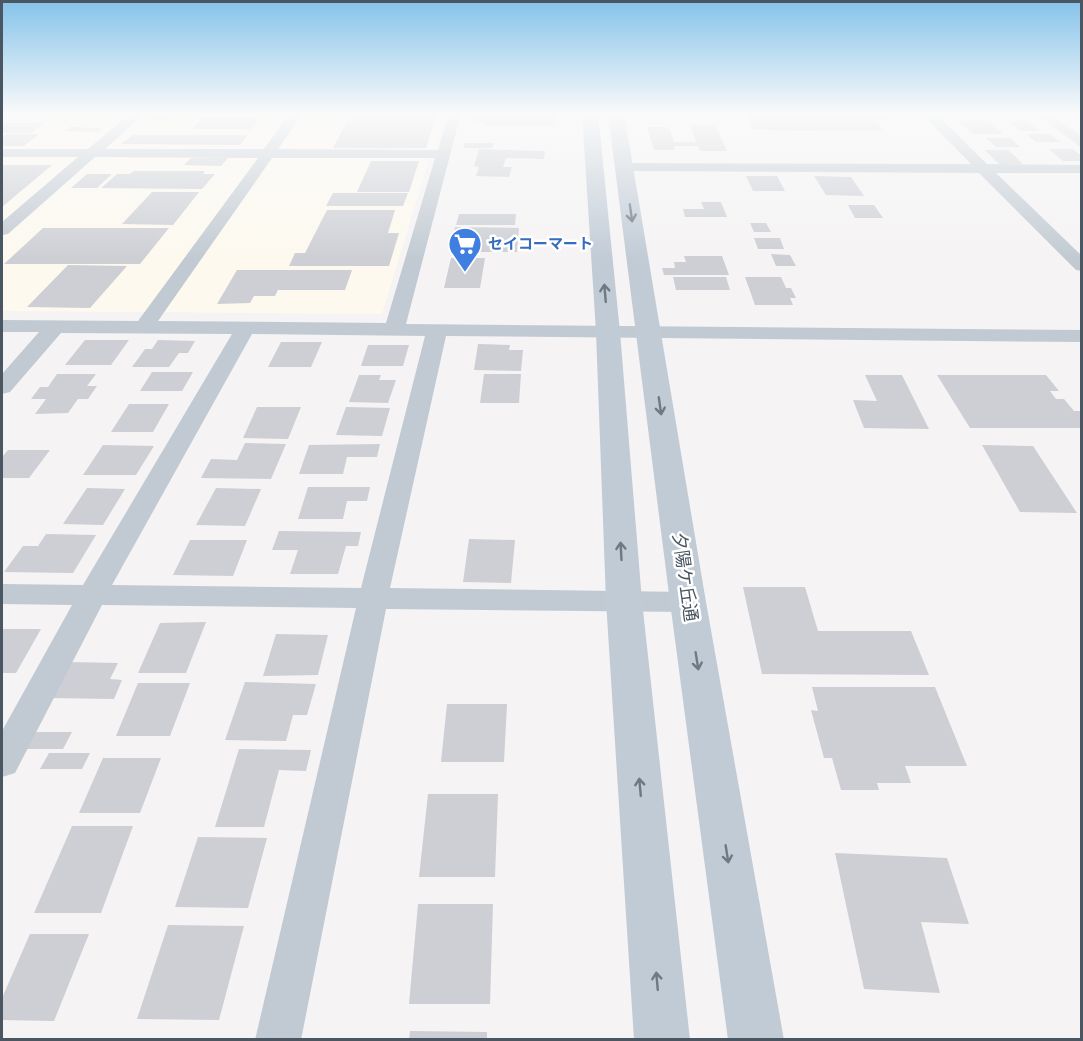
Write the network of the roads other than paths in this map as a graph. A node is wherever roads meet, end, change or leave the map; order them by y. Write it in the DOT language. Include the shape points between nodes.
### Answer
graph roads {
  1 [pos="80,162"];
  2 [pos="261,162"];
  3 [pos="442,162"];
  4 [pos="594,162"];
  5 [pos="623,162"];
  6 [pos="976,162"];
  7 [pos="624,167"];
  8 [pos="983,169"];
  9 [pos="1082,169"];
  10 [pos="2,230"];
  11 [pos="1082,266"];
  12 [pos="2,326"];
  13 [pos="56,326"];
  14 [pos="144,327"];
  15 [pos="246,327"];
  16 [pos="395,328"];
  17 [pos="437,329"];
  18 [pos="608,332"];
  19 [pos="649,333"];
  20 [pos="1082,336"];
  21 [pos="2,387"];
  22 [pos="2,594"];
  23 [pos="92,595"];
  24 [pos="374,600"];
  25 [pos="624,602"];
  26 [pos="688,602"];
  27 [pos="2,763"];
  28 [pos="278,1040"];
  29 [pos="662,1040"];
  30 [pos="756,1040"];
  1 -- 10 [label="street"];
  2 -- 14 [label="street"];
  3 -- 16 [label="street"];
  18 -- 4 [label="street, one-way"];
  5 -- 7 [label="street, 夕陽ケ丘通"];
  6 -- 8 [label="street"];
  7 -- 8 [label="street"];
  7 -- 19 [label="street, 夕陽ケ丘通, one-way"];
  8 -- 9 [label="street"];
  8 -- 11 [label="street"];
  12 -- 13 [label="street"];
  13 -- 14 [label="street"];
  13 -- 21 [label="street"];
  14 -- 15 [label="street"];
  15 -- 16 [label="street"];
  15 -- 23 [label="street"];
  16 -- 17 [label="street"];
  17 -- 18 [label="street"];
  17 -- 24 [label="street"];
  18 -- 19 [label="street"];
  25 -- 18 [label="street, one-way"];
  19 -- 20 [label="street"];
  19 -- 26 [label="street, 夕陽ケ丘通, one-way"];
  22 -- 23 [label="street"];
  23 -- 24 [label="street"];
  23 -- 27 [label="street"];
  24 -- 25 [label="street"];
  24 -- 28 [label="street"];
  25 -- 26 [label="street"];
  29 -- 25 [label="street, one-way"];
  26 -- 30 [label="street, 夕陽ケ丘通, one-way"];
}
